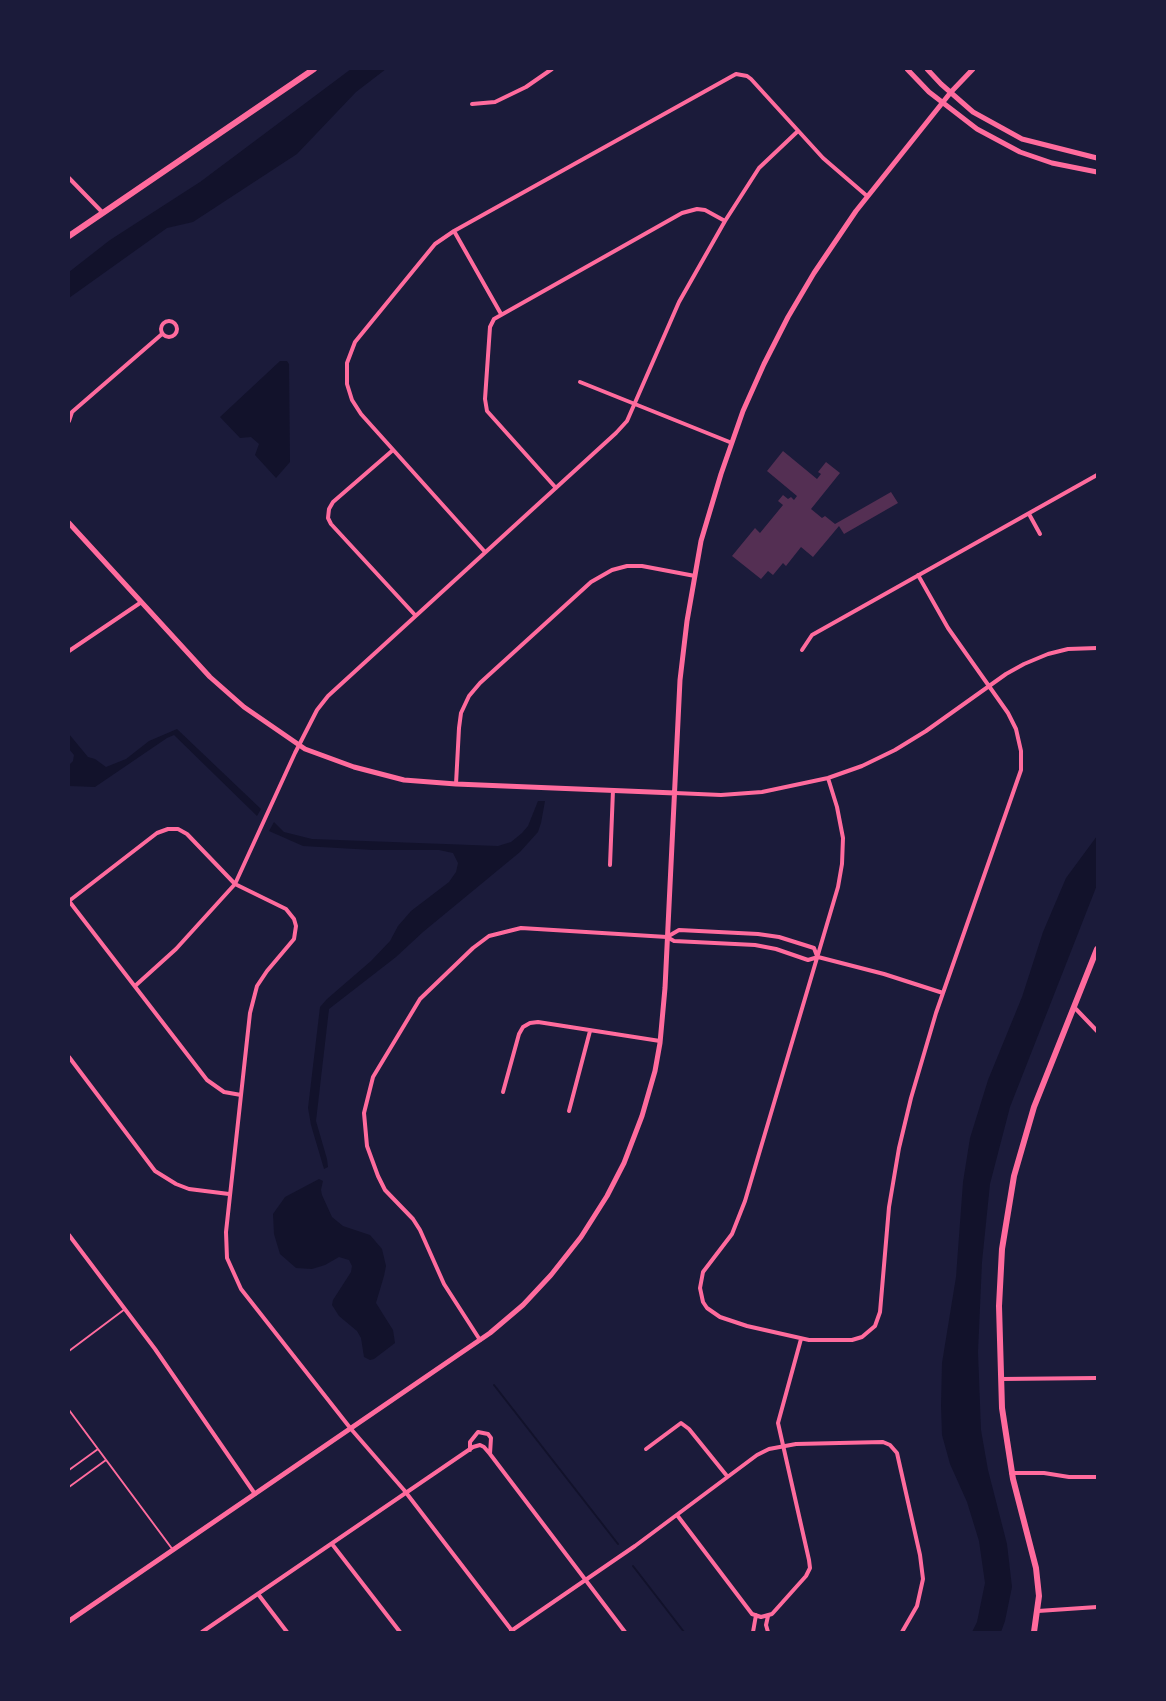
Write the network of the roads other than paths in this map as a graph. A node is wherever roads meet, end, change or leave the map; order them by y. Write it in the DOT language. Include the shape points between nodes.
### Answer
graph roads {
  1 [pos="314,69"];
  2 [pos="552,69"];
  3 [pos="908,69"];
  4 [pos="927,69"];
  5 [pos="973,69"];
  6 [pos="951,92"];
  7 [pos="942,103"];
  8 [pos="472,104"];
  9 [pos="798,131"];
  10 [pos="1097,158"];
  11 [pos="1097,172"];
  12 [pos="69,178"];
  13 [pos="867,196"];
  14 [pos="103,213"];
  15 [pos="725,221"];
  16 [pos="454,231"];
  17 [pos="69,236"];
  18 [pos="501,314"];
  19 [pos="162,334"];
  20 [pos="580,382"];
  21 [pos="635,403"];
  22 [pos="71,413"];
  23 [pos="69,421"];
  24 [pos="732,443"];
  25 [pos="393,450"];
  26 [pos="1097,475"];
  27 [pos="556,488"];
  28 [pos="1028,513"];
  29 [pos="69,523"];
  30 [pos="1040,534"];
  31 [pos="485,552"];
  32 [pos="918,575"];
  33 [pos="695,576"];
  34 [pos="140,603"];
  35 [pos="415,615"];
  36 [pos="1097,648"];
  37 [pos="802,650"];
  38 [pos="69,651"];
  39 [pos="989,686"];
  40 [pos="299,746"];
  41 [pos="828,778"];
  42 [pos="456,784"];
  43 [pos="613,790"];
  44 [pos="675,793"];
  45 [pos="610,864"];
  46 [pos="235,885"];
  47 [pos="69,901"];
  48 [pos="748,933"];
  49 [pos="667,937"];
  50 [pos="746,944"];
  51 [pos="1097,949"];
  52 [pos="818,957"];
  53 [pos="135,986"];
  54 [pos="943,993"];
  55 [pos="1074,1006"];
  56 [pos="590,1031"];
  57 [pos="1097,1031"];
  58 [pos="660,1041"];
  59 [pos="69,1057"];
  60 [pos="503,1092"];
  61 [pos="241,1095"];
  62 [pos="569,1111"];
  63 [pos="229,1194"];
  64 [pos="69,1234"];
  65 [pos="125,1309"];
  66 [pos="801,1339"];
  67 [pos="480,1340"];
  68 [pos="69,1351"];
  69 [pos="1097,1378"];
  70 [pos="1001,1379"];
  71 [pos="69,1410"];
  72 [pos="351,1429"];
  73 [pos="782,1446"];
  74 [pos="98,1449"];
  75 [pos="646,1449"];
  76 [pos="470,1450"];
  77 [pos="490,1454"];
  78 [pos="106,1460"];
  79 [pos="69,1470"];
  80 [pos="1011,1473"];
  81 [pos="727,1476"];
  82 [pos="1097,1477"];
  83 [pos="69,1487"];
  84 [pos="407,1493"];
  85 [pos="255,1494"];
  86 [pos="676,1515"];
  87 [pos="332,1544"];
  88 [pos="173,1550"];
  89 [pos="585,1581"];
  90 [pos="258,1594"];
  91 [pos="1097,1607"];
  92 [pos="1038,1611"];
  93 [pos="756,1615"];
  94 [pos="768,1616"];
  95 [pos="69,1621"];
  96 [pos="202,1632"];
  97 [pos="287,1632"];
  98 [pos="400,1632"];
  99 [pos="512,1632"];
  100 [pos="624,1632"];
  101 [pos="753,1632"];
  102 [pos="768,1632"];
  103 [pos="902,1632"];
  104 [pos="1034,1632"];
  1 -- 14 [label="main road"];
  2 -- 8 [label="street" via="495,102"];
  3 -- 7 [label="street"];
  4 -- 6 [label="street"];
  5 -- 6 [label="street"];
  6 -- 7 [label="street"];
  6 -- 10 [label="street" via="973,111 1022,139"];
  7 -- 11 [label="street" via="977,129 1020,152"];
  7 -- 13 [label="street"];
  9 -- 13 [label="street"];
  9 -- 15 [label="street" via="759,168"];
  9 -- 16 [label="street" via="751,79 736,74"];
  12 -- 14 [label="street"];
  13 -- 24 [label="street" via="788,317"];
  14 -- 17 [label="main road"];
  15 -- 18 [label="street" via="705,210 689,210"];
  15 -- 21 [label="street" via="679,302"];
  16 -- 18 [label="street"];
  16 -- 25 [label="street" via="430,249 362,332 349,355 346,377 352,400"];
  18 -- 27 [label="street" via="490,327 487,411"];
  19 -- 19 [label="street" via="163,324 176,324 174,336"];
  19 -- 22 [label="street"];
  20 -- 21 [label="street"];
  21 -- 24 [label="street"];
  21 -- 27 [label="street" via="622,427"];
  22 -- 23 [label="street"];
  24 -- 33 [label="street"];
  25 -- 31 [label="street"];
  25 -- 35 [label="street" via="333,502 328,518"];
  26 -- 28 [label="street"];
  27 -- 31 [label="street"];
  28 -- 30 [label="street"];
  28 -- 32 [label="street"];
  29 -- 34 [label="street"];
  31 -- 35 [label="street"];
  32 -- 37 [label="street" via="812,635"];
  32 -- 39 [label="street" via="948,628"];
  33 -- 42 [label="street" via="627,566 591,582 469,696 461,713"];
  33 -- 44 [label="street" via="680,680"];
  34 -- 38 [label="street"];
  34 -- 40 [label="street" via="218,685"];
  35 -- 40 [label="street" via="328,696"];
  36 -- 39 [label="street" via="1048,654"];
  39 -- 41 [label="street" via="895,750"];
  39 -- 54 [label="street" via="1016,729 1021,770"];
  40 -- 42 [label="street" via="377,774"];
  40 -- 46 [label="street"];
  41 -- 44 [label="street" via="762,792"];
  41 -- 52 [label="street" via="841,822 843,864"];
  42 -- 43 [label="street"];
  43 -- 44 [label="street"];
  43 -- 45 [label="street"];
  44 -- 49 [label="street"];
  46 -- 47 [label="street" via="187,834 168,829 157,833"];
  46 -- 53 [label="street" via="176,949"];
  46 -- 61 [label="street" via="286,909 296,926 291,945 257,986 250,1013"];
  47 -- 53 [label="street"];
  48 -- 49 [label="street" via="679,930"];
  48 -- 50 [label="street"];
  48 -- 52 [label="street" via="814,948"];
  49 -- 50 [label="street" via="674,941"];
  49 -- 58 [label="street"];
  49 -- 67 [label="street" via="521,928 489,936 420,999 373,1077 364,1130 378,1176 385,1190 420,1230 444,1284"];
  50 -- 52 [label="street" via="808,960"];
  51 -- 55 [label="main road"];
  52 -- 54 [label="street"];
  52 -- 66 [label="street" via="740,1216 703,1272 700,1283 704,1302 720,1317"];
  53 -- 61 [label="street" via="207,1080 224,1092"];
  54 -- 66 [label="street" via="920,1063 899,1149 877,1323 862,1337 852,1340"];
  55 -- 57 [label="street"];
  55 -- 70 [label="main road" via="1034,1107 1014,1176 1000,1275"];
  56 -- 58 [label="street"];
  56 -- 60 [label="street" via="538,1022 523,1027"];
  56 -- 62 [label="street"];
  58 -- 67 [label="street" via="642,1116 607,1196 551,1275 523,1305"];
  59 -- 63 [label="street" via="155,1171 189,1189"];
  61 -- 63 [label="street"];
  63 -- 72 [label="street" via="225,1244 235,1279"];
  64 -- 65 [label="street"];
  65 -- 68 [label="lane"];
  65 -- 85 [label="street"];
  66 -- 73 [label="street" via="778,1423"];
  67 -- 72 [label="street"];
  69 -- 70 [label="street"];
  70 -- 80 [label="main road"];
  71 -- 74 [label="lane"];
  72 -- 84 [label="street"];
  72 -- 85 [label="street"];
  73 -- 81 [label="street" via="757,1455"];
  73 -- 94 [label="street" via="810,1569"];
  73 -- 103 [label="street" via="883,1443 897,1453 923,1579 917,1606"];
  74 -- 78 [label="lane"];
  74 -- 79 [label="lane"];
  75 -- 81 [label="street" via="681,1423"];
  76 -- 77 [label="street" via="480,1445"];
  76 -- 77 [label="street" via="474,1436 483,1432 491,1438"];
  76 -- 84 [label="street"];
  77 -- 89 [label="street"];
  78 -- 83 [label="lane"];
  78 -- 88 [label="lane"];
  80 -- 82 [label="street"];
  80 -- 92 [label="main road" via="1036,1568"];
  81 -- 86 [label="street"];
  84 -- 87 [label="street"];
  84 -- 99 [label="street"];
  85 -- 88 [label="street"];
  86 -- 89 [label="street"];
  86 -- 93 [label="street"];
  87 -- 90 [label="street"];
  87 -- 98 [label="street"];
  88 -- 95 [label="street"];
  89 -- 99 [label="street"];
  89 -- 100 [label="street"];
  90 -- 96 [label="street"];
  90 -- 97 [label="street"];
  91 -- 92 [label="street"];
  92 -- 104 [label="main road"];
  93 -- 94 [label="street"];
  93 -- 101 [label="street"];
  94 -- 102 [label="street"];
}
